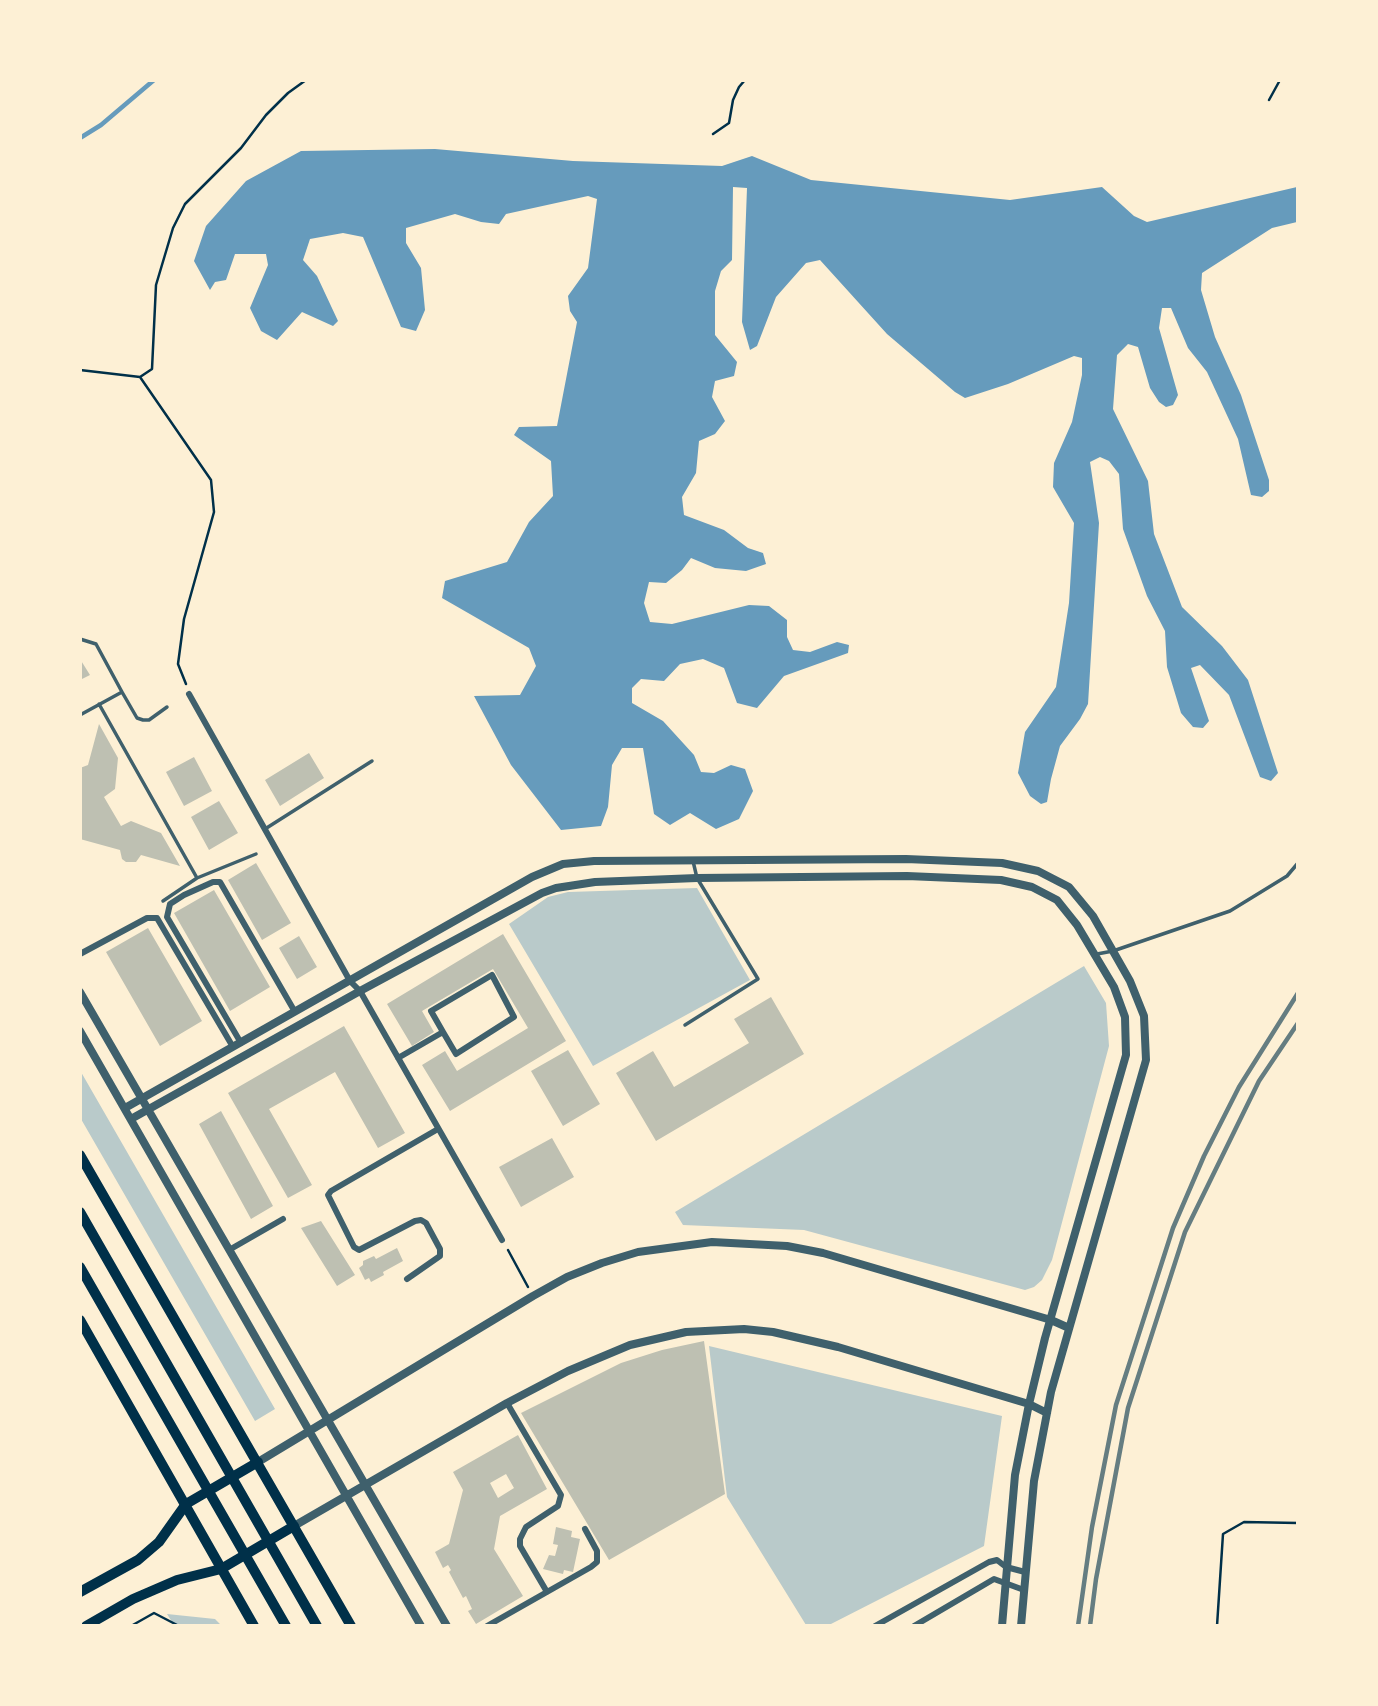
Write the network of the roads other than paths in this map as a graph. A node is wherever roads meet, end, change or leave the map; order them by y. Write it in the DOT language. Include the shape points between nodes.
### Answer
graph roads {
  1 [pos="80,639"];
  2 [pos="122,692"];
  3 [pos="189,694"];
  4 [pos="99,705"];
  5 [pos="167,707"];
  6 [pos="80,715"];
  7 [pos="372,761"];
  8 [pos="265,829"];
  9 [pos="256,854"];
  10 [pos="692,860"];
  11 [pos="1297,863"];
  12 [pos="197,878"];
  13 [pos="697,878"];
  14 [pos="163,901"];
  15 [pos="1113,951"];
  16 [pos="80,954"];
  17 [pos="1094,954"];
  18 [pos="349,981"];
  19 [pos="360,991"];
  20 [pos="80,992"];
  21 [pos="295,1012"];
  22 [pos="685,1025"];
  23 [pos="80,1031"];
  24 [pos="443,1032"];
  25 [pos="237,1045"];
  26 [pos="398,1058"];
  27 [pos="142,1099"];
  28 [pos="125,1108"];
  29 [pos="148,1110"];
  30 [pos="131,1119"];
  31 [pos="438,1129"];
  32 [pos="80,1154"];
  33 [pos="80,1212"];
  34 [pos="283,1219"];
  35 [pos="502,1240"];
  36 [pos="229,1250"];
  37 [pos="80,1267"];
  38 [pos="407,1279"];
  39 [pos="80,1320"];
  40 [pos="1051,1320"];
  41 [pos="1069,1328"];
  42 [pos="507,1403"];
  43 [pos="1028,1404"];
  44 [pos="1047,1413"];
  45 [pos="327,1421"];
  46 [pos="309,1432"];
  47 [pos="258,1462"];
  48 [pos="364,1486"];
  49 [pos="346,1496"];
  50 [pos="186,1504"];
  51 [pos="294,1526"];
  52 [pos="585,1529"];
  53 [pos="1006,1567"];
  54 [pos="221,1569"];
  55 [pos="1025,1572"];
  56 [pos="1005,1585"];
  57 [pos="1024,1590"];
  58 [pos="80,1592"];
  59 [pos="547,1592"];
  60 [pos="86,1626"];
  61 [pos="254,1626"];
  62 [pos="286,1626"];
  63 [pos="317,1626"];
  64 [pos="351,1626"];
  65 [pos="421,1626"];
  66 [pos="447,1626"];
  67 [pos="487,1626"];
  68 [pos="875,1626"];
  69 [pos="914,1626"];
  70 [pos="1002,1626"];
  71 [pos="1021,1626"];
  1 -- 2 [label="lane" via="96,644"];
  2 -- 4 [label="lane"];
  2 -- 5 [label="lane" via="137,718 143,720"];
  3 -- 8 [label="street"];
  4 -- 6 [label="lane"];
  4 -- 12 [label="lane"];
  7 -- 8 [label="lane"];
  8 -- 18 [label="street"];
  9 -- 12 [label="lane"];
  10 -- 13 [label="lane"];
  10 -- 15 [label="street" via="906,859 1021,866 1069,887"];
  10 -- 18 [label="street" via="579,861 547,870"];
  11 -- 15 [label="lane" via="1287,876 1230,911"];
  12 -- 14 [label="lane"];
  13 -- 17 [label="street" via="907,876 1009,881 1057,901"];
  13 -- 19 [label="street" via="595,882 549,891"];
  13 -- 22 [label="lane" via="758,979"];
  15 -- 17 [label="lane"];
  15 -- 41 [label="street" via="1144,1016 1146,1060"];
  16 -- 25 [label="street" via="147,918 157,918"];
  17 -- 40 [label="street" via="1121,1005 1126,1055"];
  18 -- 19 [label="street"];
  18 -- 21 [label="street"];
  19 -- 26 [label="street"];
  19 -- 29 [label="street"];
  20 -- 27 [label="street"];
  21 -- 25 [label="street"];
  21 -- 25 [label="street" via="220,882 184,895 170,904 167,917"];
  23 -- 28 [label="street"];
  24 -- 24 [label="street" via="456,1054 514,1017 492,975 431,1011"];
  24 -- 26 [label="street"];
  25 -- 27 [label="street"];
  26 -- 31 [label="street"];
  27 -- 28 [label="street"];
  27 -- 29 [label="street"];
  28 -- 30 [label="street"];
  29 -- 30 [label="street"];
  29 -- 36 [label="street"];
  30 -- 46 [label="street"];
  31 -- 35 [label="street"];
  31 -- 38 [label="street" via="328,1195 359,1250 415,1221 426,1223 440,1256"];
  32 -- 47 [label="highway"];
  33 -- 63 [label="highway"];
  34 -- 36 [label="street"];
  36 -- 45 [label="street"];
  37 -- 62 [label="highway"];
  39 -- 50 [label="highway"];
  40 -- 41 [label="street"];
  40 -- 43 [label="street"];
  40 -- 45 [label="street" via="787,1246 712,1242 638,1252 567,1277"];
  41 -- 44 [label="street"];
  42 -- 43 [label="street" via="630,1345 687,1332 744,1329 838,1347"];
  42 -- 48 [label="street"];
  42 -- 59 [label="street" via="561,1494 558,1506 526,1527 520,1539"];
  43 -- 44 [label="street"];
  43 -- 53 [label="street"];
  44 -- 55 [label="street"];
  45 -- 46 [label="street"];
  45 -- 48 [label="street"];
  46 -- 47 [label="street"];
  46 -- 49 [label="street"];
  47 -- 50 [label="main road"];
  47 -- 51 [label="highway"];
  48 -- 49 [label="street"];
  48 -- 66 [label="street"];
  49 -- 51 [label="street"];
  49 -- 65 [label="street"];
  50 -- 54 [label="highway"];
  50 -- 58 [label="main road" via="159,1542 138,1560"];
  51 -- 54 [label="main road"];
  51 -- 64 [label="highway"];
  52 -- 59 [label="street" via="597,1551 597,1562"];
  53 -- 55 [label="street"];
  53 -- 56 [label="street"];
  53 -- 68 [label="street" via="997,1560 982,1564"];
  54 -- 60 [label="main road" via="177,1580"];
  54 -- 61 [label="highway"];
  55 -- 57 [label="street"];
  56 -- 57 [label="street"];
  56 -- 69 [label="street" via="997,1579 989,1581"];
  56 -- 70 [label="street"];
  57 -- 71 [label="street"];
  59 -- 67 [label="street"];
}
